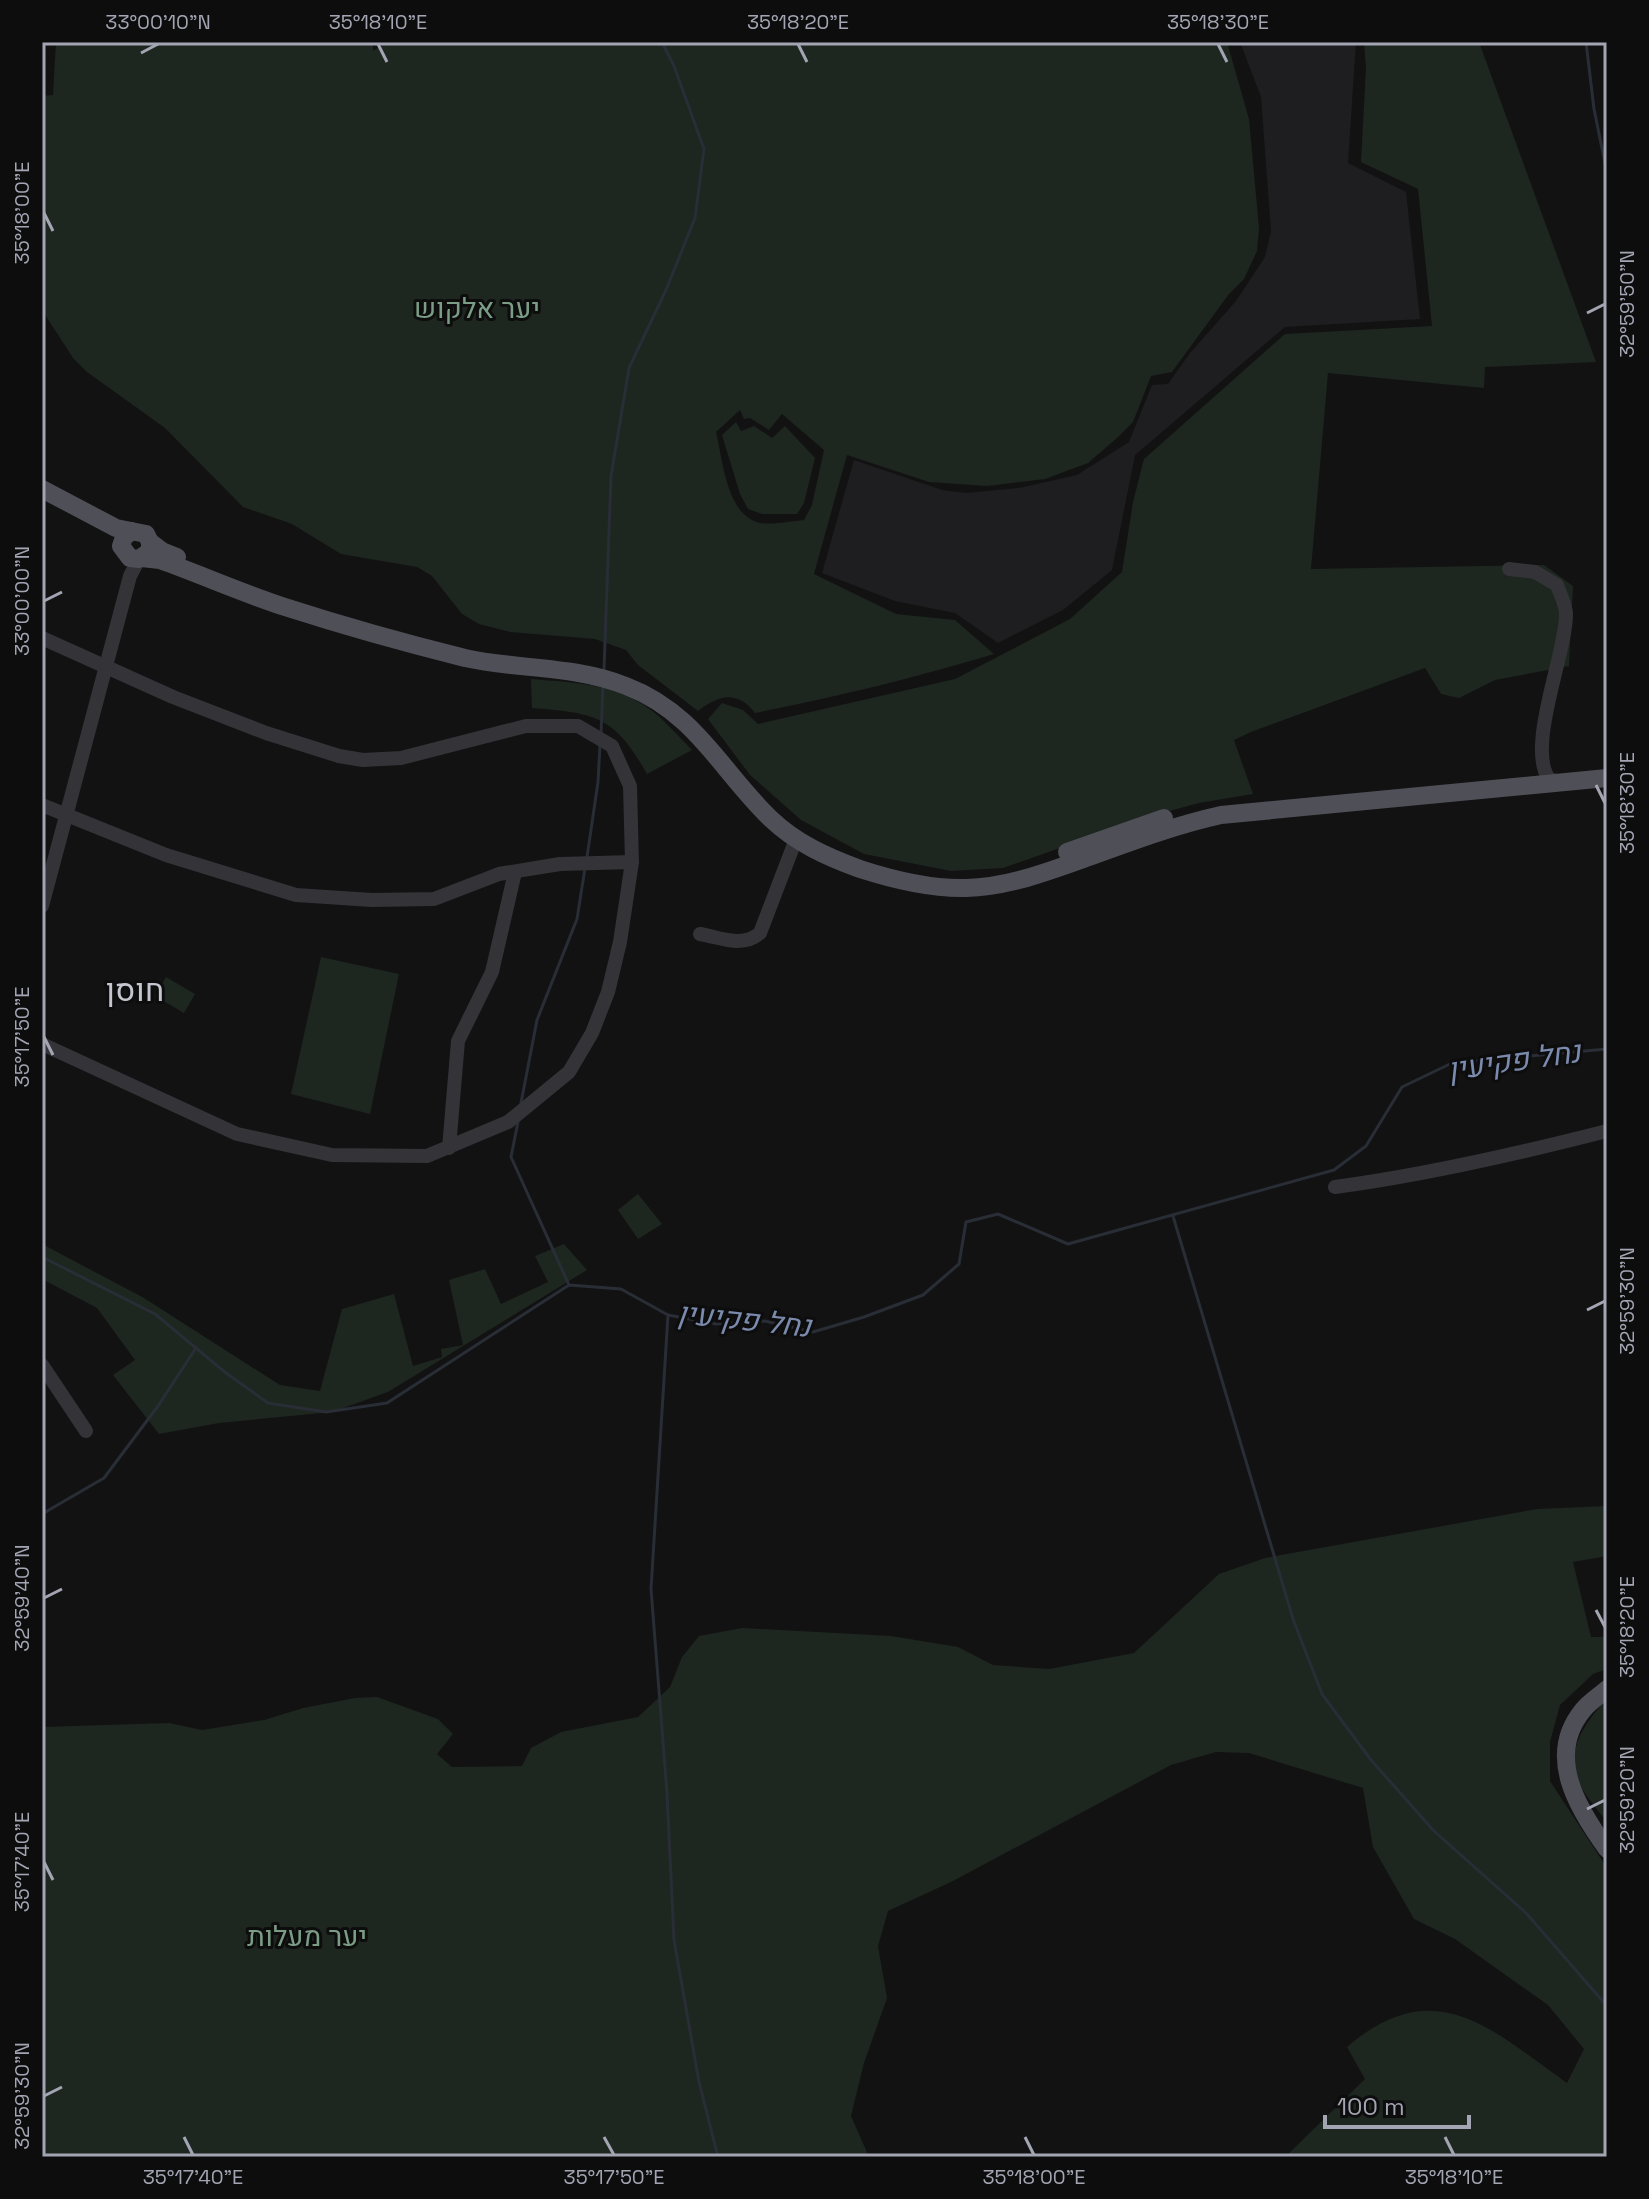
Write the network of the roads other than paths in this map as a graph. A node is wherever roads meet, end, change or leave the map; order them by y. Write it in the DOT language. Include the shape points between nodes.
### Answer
graph roads {
  1 [pos="42,489"];
  2 [pos="42,499"];
  3 [pos="136,553"];
  4 [pos="1509,569"];
  5 [pos="42,638"];
  6 [pos="106,666"];
  7 [pos="1607,766"];
  8 [pos="1544,772"];
  9 [pos="1607,778"];
  10 [pos="1563,782"];
  11 [pos="42,805"];
  12 [pos="66,817"];
  13 [pos="796,839"];
  14 [pos="632,862"];
  15 [pos="515,872"];
  16 [pos="42,906"];
  17 [pos="700,934"];
  18 [pos="42,1044"];
  19 [pos="1607,1131"];
  20 [pos="449,1148"];
  21 [pos="1335,1187"];
  22 [pos="42,1365"];
  23 [pos="86,1431"];
  24 [pos="1607,1689"];
  25 [pos="1607,1849"];
  1 -- 3 [label="main road" via="116,528 132,531 122,542"];
  2 -- 3 [label="main road"];
  3 -- 6 [label="street"];
  3 -- 8 [label="main road" via="172,555 302,604 465,649 579,663 628,678 692,718 761,798 798,830 848,855 912,873 955,877 1015,870 1145,823 1217,805"];
  3 -- 13 [label="main road" via="284,607 458,656 577,671 628,686 687,724 764,813"];
  4 -- 8 [label="street" via="1535,572 1557,585 1567,613 1543,737"];
  5 -- 6 [label="street"];
  6 -- 12 [label="street"];
  6 -- 14 [label="street" via="266,733 363,760 401,758 526,726 578,726 612,746 630,786"];
  7 -- 8 [label="main road"];
  8 -- 10 [label="street"];
  9 -- 10 [label="main road"];
  10 -- 13 [label="main road" via="1221,815 1042,874 985,887 947,888 881,876"];
  11 -- 12 [label="street"];
  12 -- 15 [label="street" via="296,895 434,899"];
  12 -- 16 [label="street"];
  13 -- 17 [label="street" via="760,933 744,942"];
  14 -- 15 [label="street" via="560,864"];
  14 -- 20 [label="street" via="608,992 569,1072 508,1122"];
  15 -- 20 [label="street" via="492,972 458,1041"];
  18 -- 20 [label="street" via="237,1134 332,1155 427,1156"];
  19 -- 21 [label="street"];
  22 -- 23 [label="street"];
  24 -- 25 [label="main road" via="1582,1711 1567,1742 1565,1772 1587,1821"];
}
